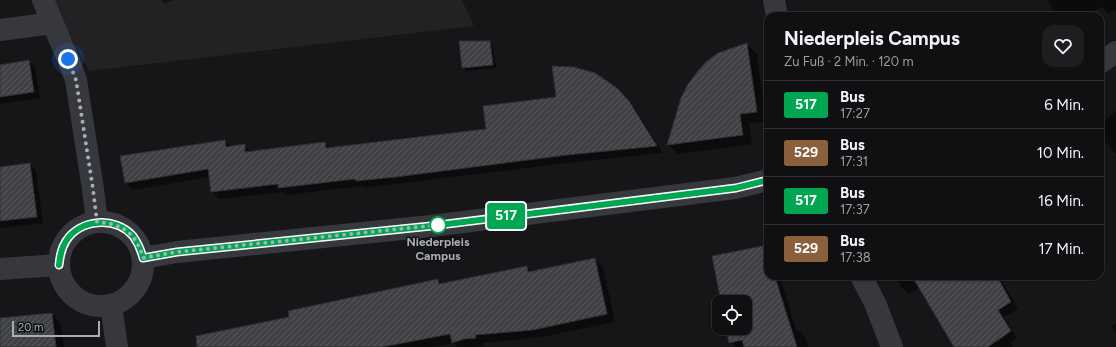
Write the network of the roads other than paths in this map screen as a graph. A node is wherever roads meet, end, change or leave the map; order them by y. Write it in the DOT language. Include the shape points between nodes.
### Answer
graph roads {
  1 [pos="43,0"];
  2 [pos="774,0"];
  3 [pos="776,12"];
  4 [pos="53,23"];
  5 [pos="0,30"];
  6 [pos="1116,52"];
  7 [pos="1104,60"];
  8 [pos="764,181"];
  9 [pos="97,222"];
  10 [pos="143,258"];
  11 [pos="59,265"];
  12 [pos="0,269"];
  13 [pos="863,280"];
  14 [pos="111,305"];
  15 [pos="117,347"];
  16 [pos="892,347"];
  1 -- 4 [label="street"];
  2 -- 3 [label="street"];
  4 -- 5 [label="street"];
  4 -- 9 [label="street" via="76,80"];
  6 -- 7 [label="street"];
  8 -- 10 [label="street" via="736,188 431,226 177,252"];
  9 -- 10 [label="street" via="122,227 132,235"];
  9 -- 11 [label="street" via="74,231 61,252"];
  10 -- 14 [label="street" via="143,271 139,283 123,301"];
  11 -- 12 [label="street"];
  11 -- 14 [label="street" via="66,288 75,298 86,304"];
  13 -- 16 [label="street"];
  14 -- 15 [label="street"];
}
